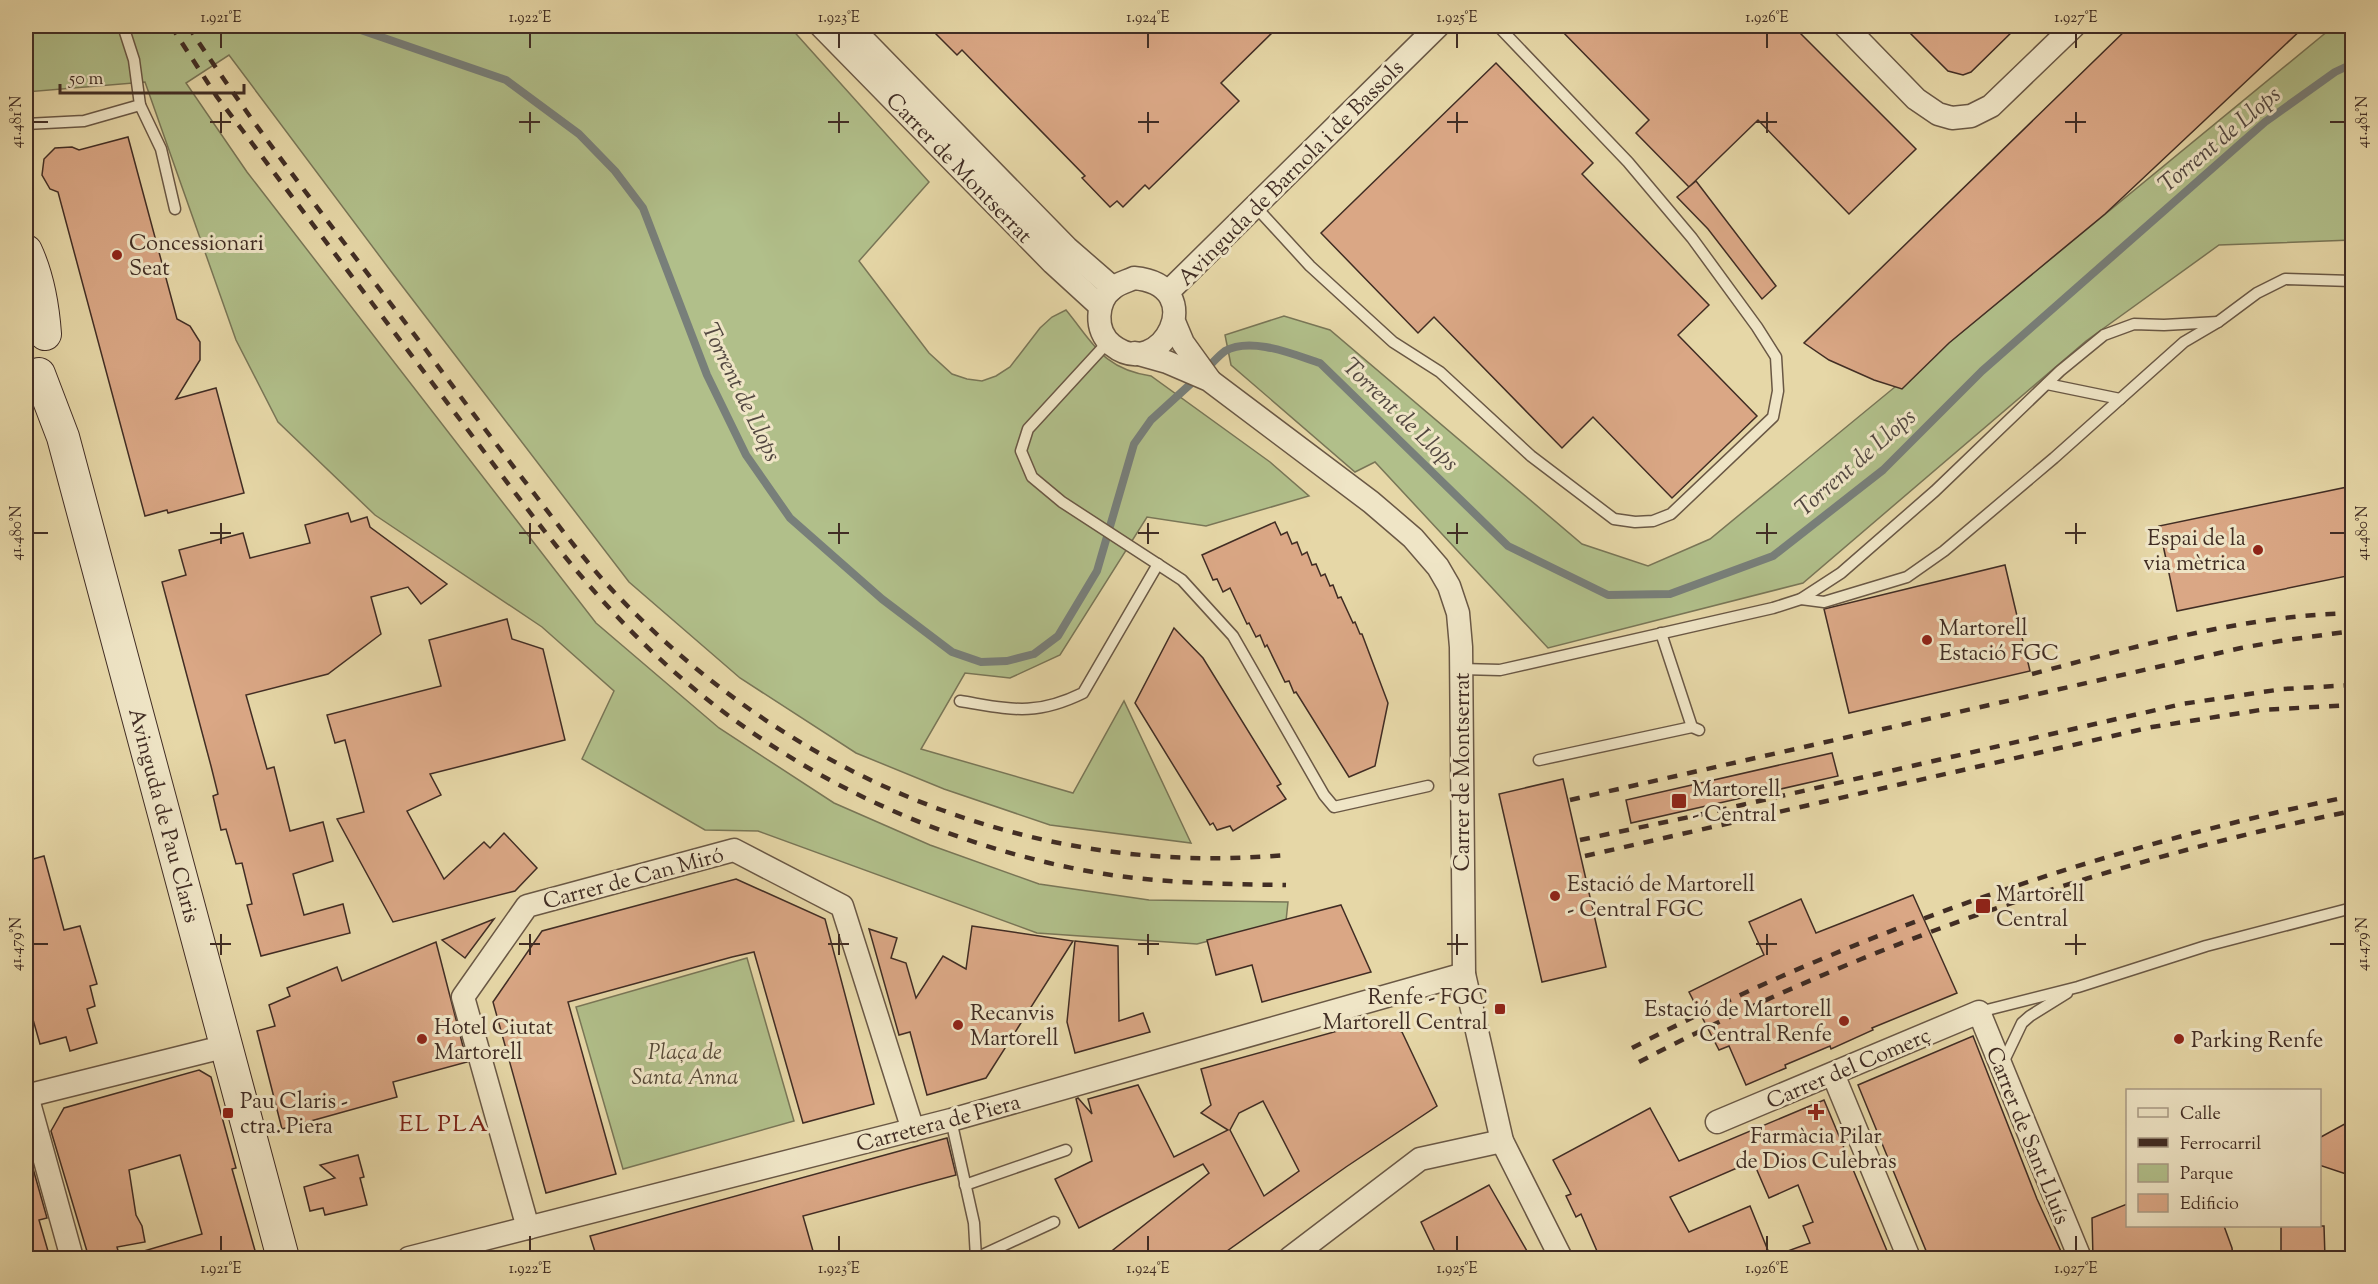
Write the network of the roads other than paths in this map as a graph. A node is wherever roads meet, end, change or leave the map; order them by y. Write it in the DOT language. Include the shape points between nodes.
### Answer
graph roads {
  1 [pos="123,26"];
  2 [pos="821,26"];
  3 [pos="850,26"];
  4 [pos="1438,26"];
  5 [pos="1498,26"];
  6 [pos="1845,26"];
  7 [pos="2074,26"];
  8 [pos="140,105"];
  9 [pos="26,124"];
  10 [pos="1255,206"];
  11 [pos="175,209"];
  12 [pos="26,251"];
  13 [pos="2352,281"];
  14 [pos="1168,292"];
  15 [pos="1107,297"];
  16 [pos="2218,322"];
  17 [pos="35,327"];
  18 [pos="1179,333"];
  19 [pos="1108,342"];
  20 [pos="1135,353"];
  21 [pos="32,377"];
  22 [pos="1209,380"];
  23 [pos="2048,384"];
  24 [pos="2120,399"];
  25 [pos="1158,564"];
  26 [pos="1801,599"];
  27 [pos="1661,633"];
  28 [pos="1461,669"];
  29 [pos="960,701"];
  30 [pos="1539,760"];
  31 [pos="1428,786"];
  32 [pos="2352,908"];
  33 [pos="1464,974"];
  34 [pos="2078,987"];
  35 [pos="1979,1012"];
  36 [pos="227,1046"];
  37 [pos="2001,1067"];
  38 [pos="1833,1074"];
  39 [pos="26,1094"];
  40 [pos="951,1120"];
  41 [pos="1717,1122"];
  42 [pos="913,1130"];
  43 [pos="1502,1141"];
  44 [pos="1066,1150"];
  45 [pos="965,1185"];
  46 [pos="1054,1222"];
  47 [pos="528,1228"];
  48 [pos="491,1248"];
  49 [pos="442,1255"];
  50 [pos="1554,1256"];
  51 [pos="72,1258"];
  52 [pos="283,1258"];
  53 [pos="409,1258"];
  54 [pos="976,1258"];
  55 [pos="1290,1258"];
  56 [pos="1909,1258"];
  57 [pos="2080,1258"];
  1 -- 8 [label="lane" via="134,60"];
  2 -- 15 [label="street, Carrer de Montserrat" via="1053,263"];
  3 -- 15 [label="street, Carrer de Montserrat" via="1067,248"];
  4 -- 10 [label="street, Avinguda de Barnola i de Bassols"];
  5 -- 10 [label="lane" via="1628,162 1692,238 1776,357 1778,390 1773,417 1671,514 1653,521 1614,519 1531,456 1440,372 1394,342 1310,266"];
  6 -- 7 [label="street" via="1916,99 1952,118 1971,116 1991,106"];
  8 -- 9 [label="lane" via="84,121"];
  8 -- 11 [label="lane" via="161,149"];
  10 -- 14 [label="street, Avinguda de Barnola i de Bassols"];
  12 -- 17 [label="main road" via="43,311"];
  13 -- 16 [label="lane" via="2285,279 2257,293"];
  14 -- 15 [label="street" via="1158,283 1134,278"];
  14 -- 18 [label="street"];
  15 -- 19 [label="street" via="1099,319"];
  16 -- 23 [label="lane" via="2134,324 2104,335"];
  16 -- 24 [label="lane" via="2184,342"];
  17 -- 21 [label="main road" via="49,344 49,354"];
  18 -- 20 [label="street" via="1159,346"];
  18 -- 22 [label="street, Carrer de Montserrat"];
  19 -- 20 [label="street" via="1119,350"];
  19 -- 25 [label="lane" via="1028,429 1021,451 1032,477 1062,502"];
  20 -- 22 [label="street, Carrer de Montserrat"];
  21 -- 36 [label="main road, Avinguda de Pau Claris" via="63,437"];
  22 -- 28 [label="street, Carrer de Montserrat" via="1371,502 1425,550 1455,601"];
  23 -- 24 [label="lane"];
  23 -- 26 [label="lane" via="1842,573"];
  24 -- 26 [label="lane" via="1944,551 1907,577 1824,602"];
  25 -- 29 [label="lane" via="1083,693 1061,704 1022,711"];
  25 -- 31 [label="lane" via="1182,580 1233,636 1334,807"];
  26 -- 27 [label="lane"];
  27 -- 28 [label="lane" via="1500,670"];
  27 -- 30 [label="lane" via="1696,729"];
  28 -- 33 [label="street, Carrer de Montserrat"];
  32 -- 34 [label="lane" via="2206,946"];
  33 -- 40 [label="street, Carretera de Piera"];
  33 -- 43 [label="street, Carrer de Montserrat"];
  34 -- 35 [label="lane"];
  34 -- 37 [label="lane" via="2022,1023"];
  35 -- 37 [label="street, Carrer de Sant Lluís"];
  35 -- 38 [label="street, Carrer del Comerç"];
  36 -- 39 [label="street"];
  36 -- 52 [label="main road, Avinguda de Pau Claris"];
  37 -- 57 [label="street, Carrer de Sant Lluís"];
  38 -- 41 [label="street, Carrer del Comerç"];
  38 -- 56 [label="street"];
  39 -- 51 [label="street"];
  40 -- 42 [label="street, Carretera de Piera"];
  40 -- 45 [label="lane"];
  42 -- 47 [label="street, Carretera de Piera"];
  42 -- 47 [label="street, Carrer de Can Miró" via="842,906 735,850 527,906 463,997"];
  43 -- 50 [label="street, Carrer de Montserrat"];
  43 -- 55 [label="street" via="1420,1159"];
  44 -- 45 [label="lane"];
  45 -- 54 [label="lane" via="974,1223"];
  46 -- 54 [label="lane"];
  47 -- 48 [label="street, Carretera de Piera"];
  48 -- 49 [label="street, Carretera de Piera"];
  49 -- 53 [label="street, Carretera de Piera"];
}
